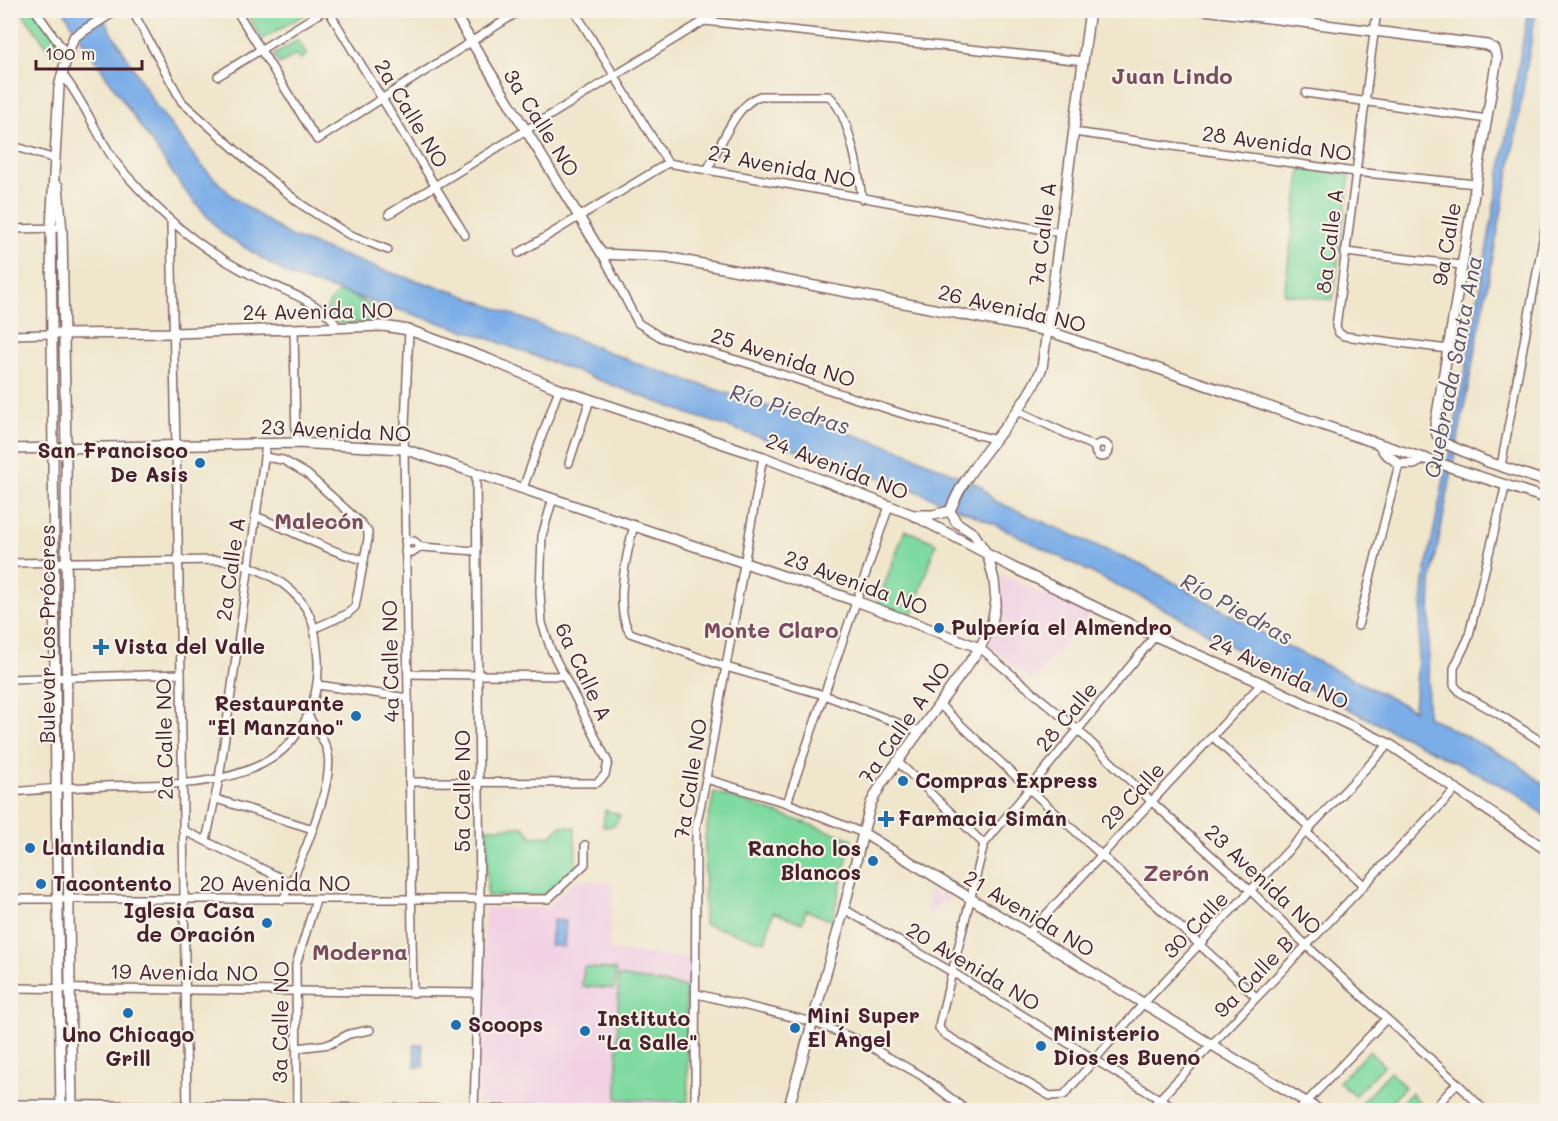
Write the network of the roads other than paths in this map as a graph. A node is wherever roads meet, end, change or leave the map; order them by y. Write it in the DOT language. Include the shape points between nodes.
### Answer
graph roads {
  1 [pos="35,10"];
  2 [pos="116,10"];
  3 [pos="132,10"];
  4 [pos="236,10"];
  5 [pos="327,10"];
  6 [pos="452,10"];
  7 [pos="521,10"];
  8 [pos="574,10"];
  9 [pos="697,10"];
  10 [pos="1090,10"];
  11 [pos="1204,10"];
  12 [pos="1377,10"];
  13 [pos="704,21"];
  14 [pos="1374,33"];
  15 [pos="471,42"];
  16 [pos="261,50"];
  17 [pos="67,55"];
  18 [pos="1084,61"];
  19 [pos="62,74"];
  20 [pos="615,75"];
  21 [pos="218,76"];
  22 [pos="1306,93"];
  23 [pos="382,98"];
  24 [pos="1364,100"];
  25 [pos="1487,119"];
  26 [pos="525,131"];
  27 [pos="1074,132"];
  28 [pos="10,145"];
  29 [pos="55,159"];
  30 [pos="668,163"];
  31 [pos="708,170"];
  32 [pos="1355,172"];
  33 [pos="1476,184"];
  34 [pos="435,185"];
  35 [pos="862,199"];
  36 [pos="1548,213"];
  37 [pos="389,214"];
  38 [pos="578,217"];
  39 [pos="171,222"];
  40 [pos="1547,223"];
  41 [pos="51,228"];
  42 [pos="62,228"];
  43 [pos="10,229"];
  44 [pos="1061,233"];
  45 [pos="465,235"];
  46 [pos="388,250"];
  47 [pos="1345,252"];
  48 [pos="519,253"];
  49 [pos="602,254"];
  50 [pos="1462,265"];
  51 [pos="337,328"];
  52 [pos="294,329"];
  53 [pos="409,330"];
  54 [pos="1048,331"];
  55 [pos="63,333"];
  56 [pos="175,333"];
  57 [pos="51,334"];
  58 [pos="10,335"];
  59 [pos="1448,349"];
  60 [pos="559,389"];
  61 [pos="590,400"];
  62 [pos="1018,411"];
  63 [pos="996,440"];
  64 [pos="296,443"];
  65 [pos="266,444"];
  66 [pos="1378,444"];
  67 [pos="177,446"];
  68 [pos="52,447"];
  69 [pos="1095,447"];
  70 [pos="10,448"];
  71 [pos="66,448"];
  72 [pos="404,449"];
  73 [pos="264,457"];
  74 [pos="763,457"];
  75 [pos="1425,458"];
  76 [pos="569,463"];
  77 [pos="1399,464"];
  78 [pos="1501,466"];
  79 [pos="476,472"];
  80 [pos="1548,482"];
  81 [pos="1506,484"];
  82 [pos="523,488"];
  83 [pos="553,498"];
  84 [pos="1548,499"];
  85 [pos="889,506"];
  86 [pos="951,510"];
  87 [pos="913,515"];
  88 [pos="255,516"];
  89 [pos="634,525"];
  90 [pos="405,541"];
  91 [pos="422,547"];
  92 [pos="476,551"];
  93 [pos="405,552"];
  94 [pos="988,556"];
  95 [pos="179,560"];
  96 [pos="364,560"];
  97 [pos="54,562"];
  98 [pos="66,562"];
  99 [pos="10,563"];
  100 [pos="745,563"];
  101 [pos="248,565"];
  102 [pos="856,602"];
  103 [pos="1358,626"];
  104 [pos="315,628"];
  105 [pos="1155,636"];
  106 [pos="980,648"];
  107 [pos="726,667"];
  108 [pos="181,674"];
  109 [pos="408,674"];
  110 [pos="478,675"];
  111 [pos="67,676"];
  112 [pos="564,676"];
  113 [pos="55,677"];
  114 [pos="10,679"];
  115 [pos="1262,683"];
  116 [pos="318,685"];
  117 [pos="824,695"];
  118 [pos="408,698"];
  119 [pos="939,704"];
  120 [pos="309,717"];
  121 [pos="1078,730"];
  122 [pos="919,731"];
  123 [pos="1212,736"];
  124 [pos="1389,744"];
  125 [pos="1548,746"];
  126 [pos="897,761"];
  127 [pos="219,779"];
  128 [pos="706,779"];
  129 [pos="409,782"];
  130 [pos="480,782"];
  131 [pos="182,784"];
  132 [pos="67,787"];
  133 [pos="56,788"];
  134 [pos="1457,788"];
  135 [pos="1028,789"];
  136 [pos="10,792"];
  137 [pos="216,800"];
  138 [pos="1151,801"];
  139 [pos="787,804"];
  140 [pos="313,829"];
  141 [pos="183,830"];
  142 [pos="1308,830"];
  143 [pos="863,833"];
  144 [pos="206,841"];
  145 [pos="984,844"];
  146 [pos="585,845"];
  147 [pos="1548,851"];
  148 [pos="1102,854"];
  149 [pos="291,883"];
  150 [pos="1364,885"];
  151 [pos="1251,891"];
  152 [pos="10,899"];
  153 [pos="57,899"];
  154 [pos="69,899"];
  155 [pos="970,899"];
  156 [pos="184,900"];
  157 [pos="283,900"];
  158 [pos="316,900"];
  159 [pos="410,900"];
  160 [pos="480,900"];
  161 [pos="844,909"];
  162 [pos="1029,933"];
  163 [pos="1200,945"];
  164 [pos="1307,946"];
  165 [pos="952,972"];
  166 [pos="10,988"];
  167 [pos="59,988"];
  168 [pos="70,988"];
  169 [pos="185,990"];
  170 [pos="297,992"];
  171 [pos="413,993"];
  172 [pos="477,993"];
  173 [pos="697,994"];
  174 [pos="1256,997"];
  175 [pos="1143,1005"];
  176 [pos="1386,1019"];
  177 [pos="813,1022"];
  178 [pos="370,1030"];
  179 [pos="1212,1046"];
  180 [pos="297,1047"];
  181 [pos="1094,1060"];
  182 [pos="1457,1083"];
  183 [pos="1050,1096"];
  184 [pos="1159,1100"];
  185 [pos="1548,1103"];
  186 [pos="10,1104"];
  187 [pos="1302,1107"];
  188 [pos="61,1108"];
  189 [pos="72,1108"];
  190 [pos="187,1109"];
  191 [pos="474,1109"];
  192 [pos="297,1110"];
  193 [pos="548,1110"];
  194 [pos="560,1110"];
  195 [pos="695,1110"];
  196 [pos="788,1110"];
  197 [pos="966,1110"];
  198 [pos="1149,1110"];
  199 [pos="1176,1110"];
  200 [pos="1319,1110"];
  201 [pos="1433,1110"];
  202 [pos="1484,1110"];
  203 [pos="1537,1110"];
  1 -- 17 [label="street"];
  2 -- 17 [label="street, Bulevar Los Próceres" via="74,37"];
  3 -- 46 [label="street" via="182,102 302,205 348,234"];
  4 -- 16 [label="street"];
  5 -- 16 [label="street"];
  5 -- 23 [label="street, 2a Calle NO"];
  6 -- 15 [label="street, 3a Calle NO"];
  7 -- 15 [label="street"];
  8 -- 20 [label="street"];
  9 -- 13 [label="street"];
  10 -- 18 [label="street, 7a Calle A"];
  11 -- 14 [label="street"];
  12 -- 14 [label="street, 8a Calle A"];
  13 -- 18 [label="street"];
  13 -- 20 [label="street"];
  14 -- 24 [label="street, 8a Calle A"];
  14 -- 25 [label="street, 9a Calle" via="1495,49 1497,58"];
  15 -- 23 [label="street"];
  15 -- 26 [label="street, 3a Calle NO"];
  16 -- 21 [label="street"];
  16 -- 23 [label="street" via="317,140"];
  17 -- 19 [label="street, Bulevar Los Próceres"];
  18 -- 27 [label="street, 7a Calle A"];
  19 -- 29 [label="street, Bulevar Los Próceres"];
  19 -- 39 [label="street" via="80,97 117,164"];
  20 -- 26 [label="street"];
  20 -- 30 [label="street"];
  22 -- 24 [label="street"];
  23 -- 34 [label="street, 2a Calle NO"];
  24 -- 25 [label="street"];
  24 -- 32 [label="street, 8a Calle A"];
  25 -- 33 [label="street, 9a Calle"];
  26 -- 34 [label="street"];
  26 -- 38 [label="street, 3a Calle NO"];
  27 -- 32 [label="street, 28 Avenida NO"];
  27 -- 44 [label="street, 7a Calle A"];
  28 -- 29 [label="street"];
  29 -- 41 [label="street, Bulevar Los Próceres"];
  29 -- 42 [label="street, Bulevar Los Próceres"];
  30 -- 31 [label="street, 27 Avenida NO"];
  30 -- 38 [label="street"];
  31 -- 35 [label="street, 27 Avenida NO"];
  31 -- 35 [label="street" via="746,103 760,96 829,96 841,112 856,161"];
  32 -- 33 [label="street, 28 Avenida NO"];
  32 -- 47 [label="street, 8a Calle A"];
  33 -- 50 [label="street, 9a Calle"];
  34 -- 37 [label="street"];
  34 -- 45 [label="street, 2a Calle NO"];
  35 -- 44 [label="street, 27 Avenida NO"];
  36 -- 40 [label="street"];
  38 -- 48 [label="street"];
  38 -- 49 [label="street, 3a Calle NO"];
  39 -- 51 [label="street" via="233,266 311,302 334,320"];
  39 -- 56 [label="street, 2a Calle NO"];
  40 -- 78 [label="street"];
  41 -- 42 [label="street"];
  41 -- 43 [label="street"];
  41 -- 57 [label="street, Bulevar Los Próceres"];
  42 -- 55 [label="street, Bulevar Los Próceres"];
  44 -- 54 [label="street, 7a Calle A"];
  47 -- 50 [label="street"];
  47 -- 59 [label="street, 8a Calle A" via="1336,327 1339,333"];
  49 -- 54 [label="street, 26 Avenida NO" via="666,257"];
  49 -- 63 [label="street, 25 Avenida NO" via="638,323 662,338"];
  50 -- 59 [label="street, 9a Calle"];
  51 -- 52 [label="street, 24 Avenida NO"];
  51 -- 53 [label="street, 24 Avenida NO" via="383,326"];
  52 -- 56 [label="street, 24 Avenida NO"];
  52 -- 64 [label="street"];
  53 -- 60 [label="street, 24 Avenida NO"];
  53 -- 72 [label="street, 4a Calle NO"];
  54 -- 62 [label="street, 7a Calle A" via="1042,368"];
  54 -- 66 [label="street, 26 Avenida NO"];
  55 -- 56 [label="street, 24 Avenida NO"];
  55 -- 57 [label="street, 24 Avenida NO"];
  55 -- 71 [label="street, Bulevar Los Próceres"];
  56 -- 67 [label="street, 2a Calle NO"];
  57 -- 58 [label="street"];
  57 -- 68 [label="street, Bulevar Los Próceres"];
  59 -- 78 [label="street, 9a Calle" via="1435,426 1437,435 1444,443"];
  60 -- 61 [label="street, 24 Avenida NO"];
  60 -- 82 [label="street"];
  61 -- 74 [label="street, 24 Avenida NO"];
  61 -- 76 [label="street"];
  62 -- 63 [label="street, 7a Calle A"];
  62 -- 69 [label="street"];
  63 -- 86 [label="street, 7a Calle A" via="967,477"];
  64 -- 65 [label="street, 23 Avenida NO"];
  64 -- 72 [label="street, 23 Avenida NO"];
  65 -- 67 [label="street, 23 Avenida NO"];
  65 -- 73 [label="street, 2a Calle A"];
  66 -- 75 [label="street, 26 Avenida NO"];
  66 -- 77 [label="street"];
  67 -- 71 [label="street, 23 Avenida NO"];
  67 -- 95 [label="street, 2a Calle NO"];
  68 -- 70 [label="street, 23 Avenida NO"];
  68 -- 71 [label="street, 23 Avenida NO"];
  68 -- 97 [label="street, Bulevar Los Próceres"];
  71 -- 98 [label="street, Bulevar Los Próceres"];
  72 -- 79 [label="street, 23 Avenida NO"];
  72 -- 90 [label="street, 4a Calle NO"];
  73 -- 88 [label="street, 2a Calle A"];
  73 -- 96 [label="street" via="283,460 307,474 361,523 368,532"];
  74 -- 85 [label="street, 24 Avenida NO"];
  74 -- 100 [label="street, 7a Calle NO"];
  75 -- 77 [label="street" via="1414,464"];
  75 -- 81 [label="street, 26 Avenida NO"];
  77 -- 103 [label="street"];
  78 -- 80 [label="street"];
  79 -- 82 [label="street, 23 Avenida NO"];
  79 -- 92 [label="street, 5a Calle NO"];
  81 -- 84 [label="street, 26 Avenida NO"];
  81 -- 125 [label="street" via="1468,639 1454,668 1454,685"];
  82 -- 83 [label="street, 23 Avenida NO"];
  83 -- 89 [label="street, 23 Avenida NO"];
  83 -- 112 [label="street, 6a Calle A" via="542,536 542,623"];
  85 -- 87 [label="street, 24 Avenida NO"];
  85 -- 102 [label="street"];
  86 -- 87 [label="street"];
  86 -- 94 [label="street, 7a Calle A NO" via="956,522 974,534"];
  87 -- 94 [label="street, 24 Avenida NO"];
  88 -- 96 [label="street" via="341,554"];
  88 -- 101 [label="street, 2a Calle A"];
  89 -- 100 [label="street, 23 Avenida NO"];
  89 -- 107 [label="street" via="623,597 624,619 630,633"];
  90 -- 91 [label="street"];
  90 -- 93 [label="street, 4a Calle NO"];
  91 -- 92 [label="street"];
  91 -- 93 [label="street"];
  92 -- 110 [label="street, 5a Calle NO"];
  93 -- 109 [label="street, 4a Calle NO"];
  94 -- 105 [label="street, 24 Avenida NO"];
  94 -- 106 [label="street, 7a Calle A NO" via="996,601 992,623"];
  95 -- 98 [label="street"];
  95 -- 101 [label="street"];
  95 -- 108 [label="street, 2a Calle NO"];
  96 -- 104 [label="street" via="352,611"];
  97 -- 98 [label="street"];
  97 -- 99 [label="street"];
  97 -- 113 [label="street, Bulevar Los Próceres"];
  98 -- 111 [label="street, Bulevar Los Próceres"];
  100 -- 102 [label="street, 23 Avenida NO"];
  100 -- 107 [label="street, 7a Calle NO"];
  101 -- 104 [label="street" via="290,589"];
  101 -- 127 [label="street, 2a Calle A"];
  102 -- 106 [label="street, 23 Avenida NO"];
  102 -- 117 [label="street"];
  104 -- 116 [label="street"];
  105 -- 115 [label="street, 24 Avenida NO"];
  105 -- 121 [label="street, 28 Calle"];
  106 -- 119 [label="street, 7a Calle A NO"];
  106 -- 121 [label="street, 23 Avenida NO"];
  107 -- 117 [label="street"];
  107 -- 128 [label="street, 7a Calle NO"];
  108 -- 111 [label="street"];
  108 -- 131 [label="street, 2a Calle NO"];
  109 -- 110 [label="street"];
  109 -- 118 [label="street, 4a Calle NO"];
  110 -- 112 [label="street"];
  110 -- 130 [label="street, 5a Calle NO"];
  111 -- 113 [label="street"];
  111 -- 132 [label="street, Bulevar Los Próceres"];
  112 -- 130 [label="street, 6a Calle A" via="608,762 605,775 597,783"];
  113 -- 114 [label="street"];
  113 -- 133 [label="street, Bulevar Los Próceres"];
  115 -- 123 [label="street, 29 Calle"];
  115 -- 124 [label="street, 24 Avenida NO"];
  116 -- 118 [label="street"];
  116 -- 120 [label="street"];
  117 -- 122 [label="street"];
  117 -- 139 [label="street"];
  118 -- 129 [label="street, 4a Calle NO"];
  119 -- 122 [label="street, 7a Calle A NO"];
  119 -- 135 [label="street"];
  120 -- 127 [label="street" via="284,749 265,763"];
  120 -- 140 [label="street" via="329,763"];
  121 -- 135 [label="street, 28 Calle"];
  121 -- 138 [label="street, 23 Avenida NO"];
  122 -- 126 [label="street, 7a Calle A NO"];
  123 -- 138 [label="street, 29 Calle"];
  123 -- 142 [label="street"];
  124 -- 134 [label="street, 24 Avenida NO"];
  124 -- 142 [label="street, 30 Calle"];
  126 -- 143 [label="street, 7a Calle A NO" via="871,803"];
  126 -- 145 [label="street"];
  127 -- 131 [label="street"];
  127 -- 137 [label="street, 2a Calle A"];
  128 -- 139 [label="street, 21 Avenida NO"];
  128 -- 173 [label="street, 7a Calle NO" via="696,827"];
  129 -- 130 [label="street"];
  129 -- 159 [label="street, 4a Calle NO"];
  130 -- 160 [label="street, 5a Calle NO"];
  131 -- 132 [label="street"];
  131 -- 141 [label="street, 2a Calle NO"];
  132 -- 133 [label="street"];
  132 -- 154 [label="street, Bulevar Los Próceres"];
  133 -- 136 [label="street"];
  133 -- 153 [label="street, Bulevar Los Próceres"];
  134 -- 147 [label="street, 24 Avenida NO"];
  134 -- 150 [label="street, 9a Calle B"];
  135 -- 145 [label="street, 28 Calle"];
  135 -- 148 [label="street"];
  137 -- 140 [label="street"];
  137 -- 144 [label="street, 2a Calle A"];
  138 -- 148 [label="street, 29 Calle"];
  138 -- 151 [label="street, 23 Avenida NO"];
  139 -- 143 [label="street, 21 Avenida NO"];
  140 -- 149 [label="street"];
  141 -- 144 [label="street"];
  141 -- 156 [label="street, 2a Calle NO"];
  142 -- 150 [label="street"];
  142 -- 151 [label="street, 30 Calle"];
  143 -- 155 [label="street, 21 Avenida NO"];
  143 -- 161 [label="street, 7a Calle A NO"];
  144 -- 149 [label="street"];
  145 -- 155 [label="street, 28 Calle"];
  146 -- 160 [label="street, 20 Avenida NO" via="585,864 548,899"];
  148 -- 162 [label="street, 29 Calle"];
  148 -- 163 [label="street"];
  149 -- 157 [label="street"];
  150 -- 164 [label="street, 9a Calle B"];
  151 -- 163 [label="street, 30 Calle"];
  151 -- 164 [label="street, 23 Avenida NO"];
  152 -- 153 [label="street, 20 Avenida NO"];
  153 -- 154 [label="street, 20 Avenida NO"];
  153 -- 167 [label="street, Bulevar Los Próceres"];
  154 -- 156 [label="street, 20 Avenida NO"];
  154 -- 168 [label="street, Bulevar Los Próceres"];
  155 -- 162 [label="street, 21 Avenida NO"];
  155 -- 165 [label="street, 28 Calle"];
  156 -- 157 [label="street, 20 Avenida NO"];
  156 -- 169 [label="street, 2a Calle NO"];
  157 -- 158 [label="street, 20 Avenida NO"];
  158 -- 159 [label="street, 20 Avenida NO"];
  158 -- 170 [label="street, 3a Calle NO" via="296,965"];
  159 -- 160 [label="street, 20 Avenida NO"];
  159 -- 171 [label="street, 4a Calle NO"];
  160 -- 172 [label="street, 5a Calle NO"];
  161 -- 165 [label="street, 20 Avenida NO"];
  161 -- 177 [label="street, 7a Calle A NO"];
  162 -- 175 [label="street, 21 Avenida NO"];
  163 -- 174 [label="street"];
  163 -- 175 [label="street, 30 Calle"];
  164 -- 174 [label="street, 9a Calle B"];
  164 -- 176 [label="street, 23 Avenida NO"];
  165 -- 181 [label="street, 20 Avenida NO"];
  165 -- 183 [label="street, 28 Calle" via="939,1028"];
  166 -- 167 [label="street, 19 Avenida NO"];
  167 -- 168 [label="street, 19 Avenida NO"];
  167 -- 188 [label="street, Bulevar Los Próceres"];
  168 -- 169 [label="street, 19 Avenida NO"];
  168 -- 189 [label="street, Bulevar Los Próceres"];
  169 -- 170 [label="street, 19 Avenida NO"];
  169 -- 190 [label="street, 2a Calle NO"];
  170 -- 171 [label="street, 19 Avenida NO"];
  170 -- 180 [label="street, 3a Calle NO"];
  171 -- 172 [label="street, 19 Avenida NO"];
  172 -- 191 [label="street, 5a Calle NO"];
  173 -- 177 [label="street"];
  173 -- 195 [label="street, 7a Calle NO"];
  174 -- 179 [label="street, 9a Calle B"];
  175 -- 179 [label="street, 21 Avenida NO"];
  175 -- 181 [label="street, 30 Calle"];
  176 -- 182 [label="street, 23 Avenida NO"];
  176 -- 187 [label="street"];
  177 -- 196 [label="street, 7a Calle A NO"];
  177 -- 197 [label="street" via="860,1041 922,1076"];
  178 -- 180 [label="street" via="349,1034 330,1044"];
  179 -- 184 [label="street, 9a Calle B"];
  179 -- 187 [label="street, 21 Avenida NO"];
  180 -- 192 [label="street, 3a Calle NO"];
  181 -- 183 [label="street, 30 Calle" via="1064,1095"];
  181 -- 184 [label="street, 20 Avenida NO"];
  182 -- 201 [label="street"];
  182 -- 202 [label="street, 23 Avenida NO"];
  184 -- 198 [label="street, 9a Calle B"];
  184 -- 199 [label="street, 20 Avenida NO"];
  185 -- 203 [label="street"];
  186 -- 188 [label="street"];
  187 -- 200 [label="street, 21 Avenida NO"];
  188 -- 189 [label="street"];
  189 -- 190 [label="street"];
  190 -- 192 [label="street"];
  191 -- 192 [label="street"];
  191 -- 193 [label="street"];
  193 -- 194 [label="street"];
}
